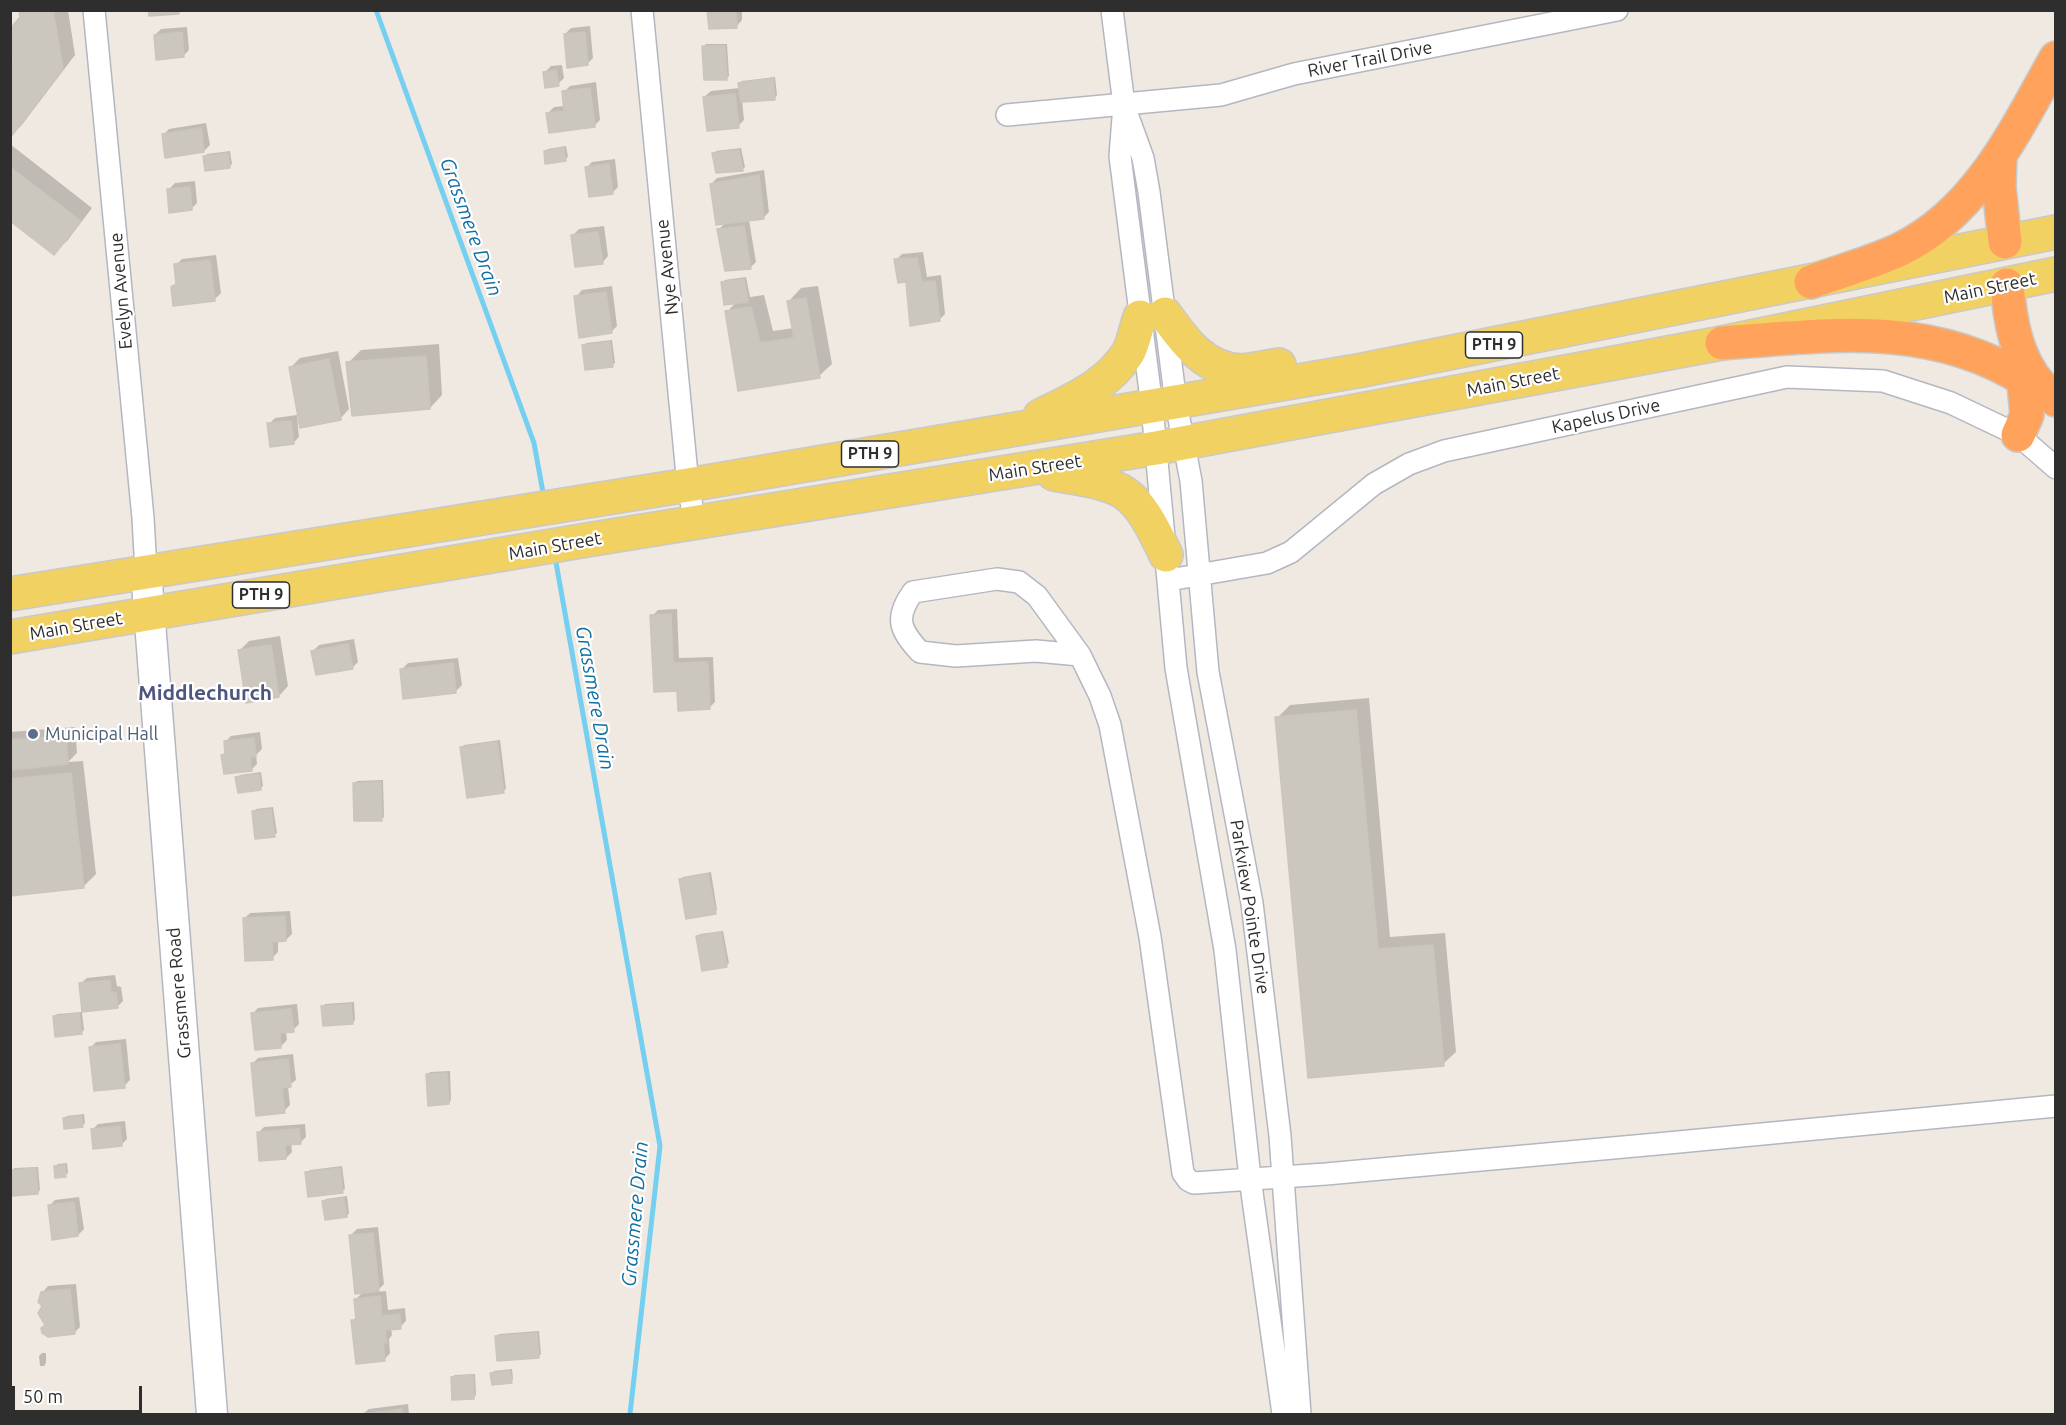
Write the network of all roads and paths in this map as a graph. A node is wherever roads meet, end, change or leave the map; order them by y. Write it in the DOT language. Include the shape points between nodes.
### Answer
graph roads {
  1 [pos="94,10"];
  2 [pos="642,10"];
  3 [pos="1112,10"];
  4 [pos="1617,10"];
  5 [pos="2055,58"];
  6 [pos="1124,105"];
  7 [pos="1007,116"];
  8 [pos="2000,155"];
  9 [pos="2055,232"];
  10 [pos="2005,242"];
  11 [pos="2055,274"];
  12 [pos="1811,282"];
  13 [pos="2007,285"];
  14 [pos="1153,316"];
  15 [pos="1722,343"];
  16 [pos="1363,370"];
  17 [pos="2037,383"];
  18 [pos="1164,405"];
  19 [pos="1012,430"];
  20 [pos="2018,435"];
  21 [pos="1170,446"];
  22 [pos="2055,468"];
  23 [pos="1025,470"];
  24 [pos="688,485"];
  25 [pos="695,523"];
  26 [pos="1168,567"];
  27 [pos="146,571"];
  28 [pos="1201,576"];
  29 [pos="10,594"];
  30 [pos="149,613"];
  31 [pos="10,637"];
  32 [pos="1080,655"];
  33 [pos="2055,1106"];
  34 [pos="1284,1175"];
  35 [pos="1250,1178"];
  36 [pos="212,1414"];
  37 [pos="1283,1414"];
  38 [pos="1300,1414"];
  1 -- 27 [label="street, Evelyn Avenue"];
  2 -- 24 [label="street, Nye Avenue"];
  3 -- 6 [label="street"];
  4 -- 6 [label="street, River Trail Drive" via="1294,74 1221,95"];
  5 -- 8 [label="highway"];
  6 -- 7 [label="street, River Trail Drive"];
  6 -- 14 [label="street" via="1143,158"];
  8 -- 10 [label="highway"];
  8 -- 12 [label="highway" via="1960,206 1935,227 1901,249"];
  9 -- 10 [label="main road, PTH 9"];
  10 -- 12 [label="main road, PTH 9"];
  11 -- 13 [label="main road, Main Street / PTH 9"];
  12 -- 16 [label="main road, PTH 9"];
  13 -- 15 [label="main road, Main Street / PTH 9"];
  13 -- 17 [label="highway" via="2009,312"];
  14 -- 16 [label="main road" via="1205,359 1221,367 1241,371 1322,359"];
  14 -- 18 [label="street"];
  14 -- 19 [label="main road" via="1109,376 1087,392"];
  15 -- 17 [label="highway" via="1873,334 1960,349"];
  15 -- 21 [label="main road, Main Street / PTH 9"];
  16 -- 18 [label="main road, PTH 9"];
  17 -- 20 [label="highway"];
  18 -- 19 [label="main road, PTH 9"];
  18 -- 21 [label="street, Parkview Pointe Drive"];
  18 -- 21 [label="street, Parkview Pointe Drive"];
  19 -- 24 [label="main road, PTH 9"];
  20 -- 22 [label="street, Kapelus Drive"];
  20 -- 28 [label="street, Kapelus Drive" via="1951,403 1883,381 1787,378 1444,451 1409,464 1374,484 1292,552 1267,563"];
  21 -- 23 [label="main road, Main Street / PTH 9"];
  21 -- 26 [label="street, Parkview Pointe Drive"];
  21 -- 28 [label="street, Parkview Pointe Drive" via="1191,481"];
  23 -- 25 [label="main road, Main Street / PTH 9"];
  23 -- 26 [label="main road" via="1118,488 1143,510"];
  24 -- 25 [label="street, Nye Avenue"];
  24 -- 27 [label="main road, PTH 9"];
  25 -- 30 [label="main road, Main Street / PTH 9"];
  26 -- 28 [label="street, Kapelus Drive"];
  26 -- 35 [label="street, Parkview Pointe Drive" via="1176,668 1225,950"];
  27 -- 29 [label="main road, PTH 9"];
  27 -- 30 [label="street, Grassmere Road"];
  28 -- 34 [label="street, Parkview Pointe Drive" via="1208,672 1252,903"];
  30 -- 31 [label="main road, Main Street / PTH 9"];
  30 -- 36 [label="street, Grassmere Road"];
  32 -- 32 [label="street" via="1037,596 1018,582 997,579 912,592 902,606 900,621 920,652 956,656 1035,651"];
  32 -- 35 [label="street" via="1110,725 1150,937 1183,1173 1194,1183"];
  33 -- 34 [label="street"];
  34 -- 35 [label="street"];
  34 -- 38 [label="street, Parkview Pointe Drive"];
  35 -- 37 [label="street, Parkview Pointe Drive"];
}
